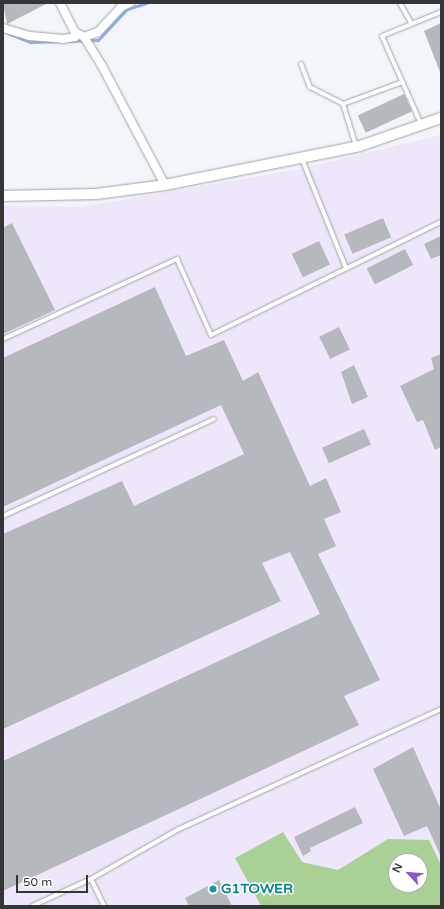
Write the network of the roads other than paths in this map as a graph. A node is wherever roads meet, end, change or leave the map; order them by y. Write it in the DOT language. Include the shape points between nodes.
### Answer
graph roads {
  1 [pos="60,3"];
  2 [pos="130,3"];
  3 [pos="400,3"];
  4 [pos="441,12"];
  5 [pos="410,24"];
  6 [pos="3,28"];
  7 [pos="82,36"];
  8 [pos="301,64"];
  9 [pos="402,82"];
  10 [pos="343,104"];
  11 [pos="441,118"];
  12 [pos="422,126"];
  13 [pos="356,147"];
  14 [pos="302,159"];
  15 [pos="165,184"];
  16 [pos="3,196"];
  17 [pos="441,222"];
  18 [pos="346,268"];
  19 [pos="3,339"];
  20 [pos="214,418"];
  21 [pos="3,516"];
  22 [pos="441,709"];
  23 [pos="91,879"];
  24 [pos="32,906"];
  25 [pos="104,906"];
  1 -- 7 [label="street"];
  2 -- 7 [label="street" via="120,7 98,32"];
  3 -- 5 [label="lane"];
  4 -- 5 [label="lane"];
  5 -- 9 [label="lane" via="382,36"];
  6 -- 7 [label="street" via="30,36 63,39"];
  7 -- 15 [label="street"];
  8 -- 10 [label="lane" via="310,87"];
  9 -- 10 [label="lane"];
  9 -- 12 [label="lane"];
  10 -- 13 [label="lane"];
  11 -- 12 [label="street"];
  12 -- 13 [label="street"];
  13 -- 14 [label="street"];
  14 -- 15 [label="street"];
  14 -- 18 [label="lane"];
  15 -- 16 [label="street" via="96,194"];
  17 -- 18 [label="lane"];
  18 -- 19 [label="lane" via="211,335 177,259"];
  20 -- 21 [label="lane"];
  22 -- 23 [label="lane" via="179,829"];
  23 -- 24 [label="lane"];
  23 -- 25 [label="lane"];
}
